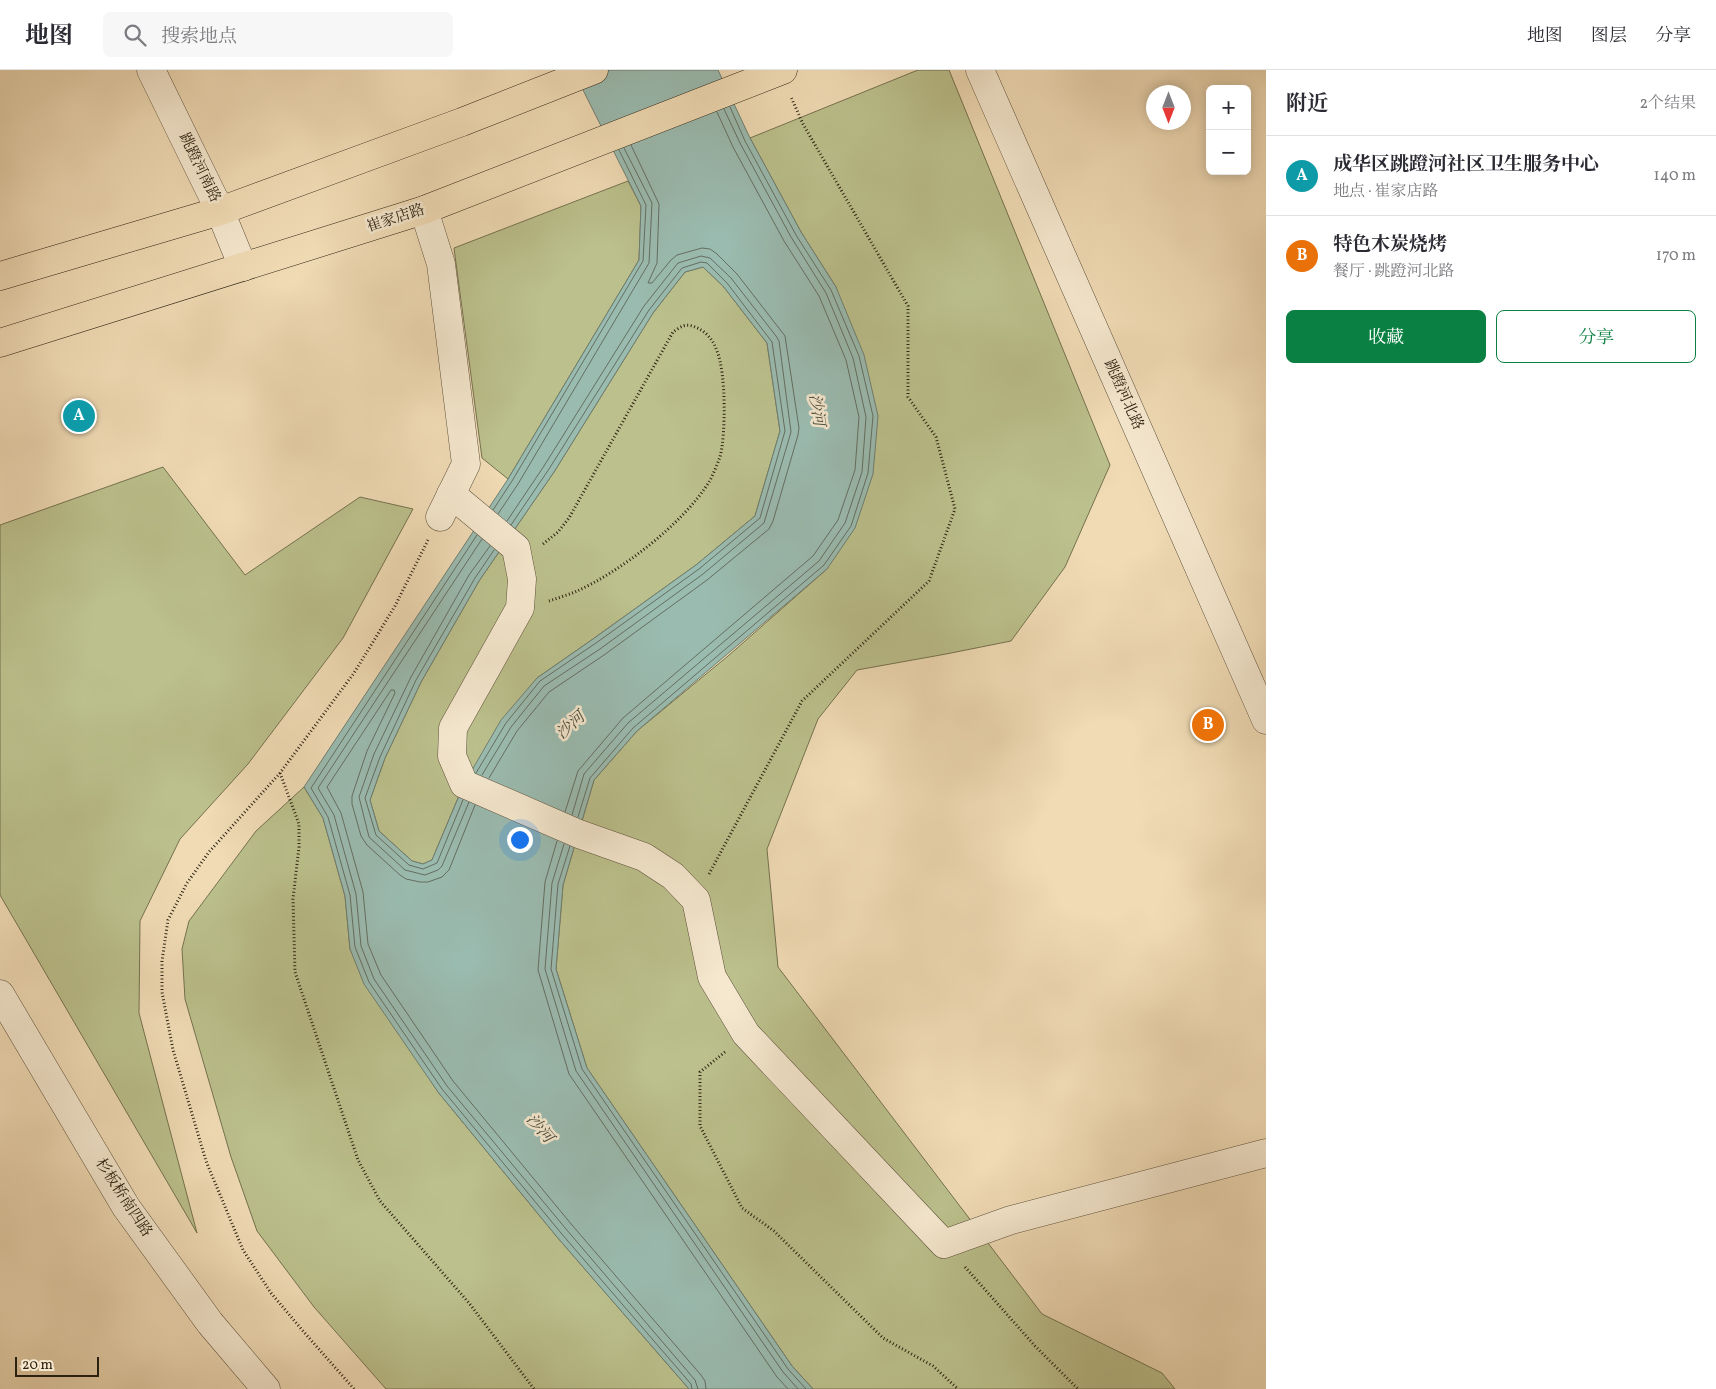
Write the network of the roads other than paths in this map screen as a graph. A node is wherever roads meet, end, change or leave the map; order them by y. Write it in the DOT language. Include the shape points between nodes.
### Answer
graph roads {
  1 [pos="151,70"];
  2 [pos="594,70"];
  3 [pos="980,70"];
  4 [pos="781,71"];
  5 [pos="424,210"];
  6 [pos="220,211"];
  7 [pos="244,267"];
  8 [pos="0,276"];
  9 [pos="0,343"];
  10 [pos="1266,720"];
  11 [pos="0,994"];
  12 [pos="1266,1154"];
  13 [pos="266,1389"];
  1 -- 6 [label="street, 跳蹬河南路"];
  2 -- 6 [label="main road"];
  3 -- 10 [label="street, 跳蹬河北路"];
  4 -- 5 [label="main road, 崔家店路"];
  5 -- 7 [label="main road, 崔家店路"];
  5 -- 12 [label="street" via="441,264 466,464 452,506 517,556 522,579 520,608 453,728 452,756 464,784 578,834 644,858 673,876 696,900 712,976 746,1034 944,1244 1011,1220"];
  6 -- 7 [label="street, 跳蹬河南路"];
  6 -- 8 [label="main road"];
  7 -- 9 [label="main road, 崔家店路"];
  11 -- 13 [label="street, 杉板桥南四路" via="126,1207 210,1323"];
}
